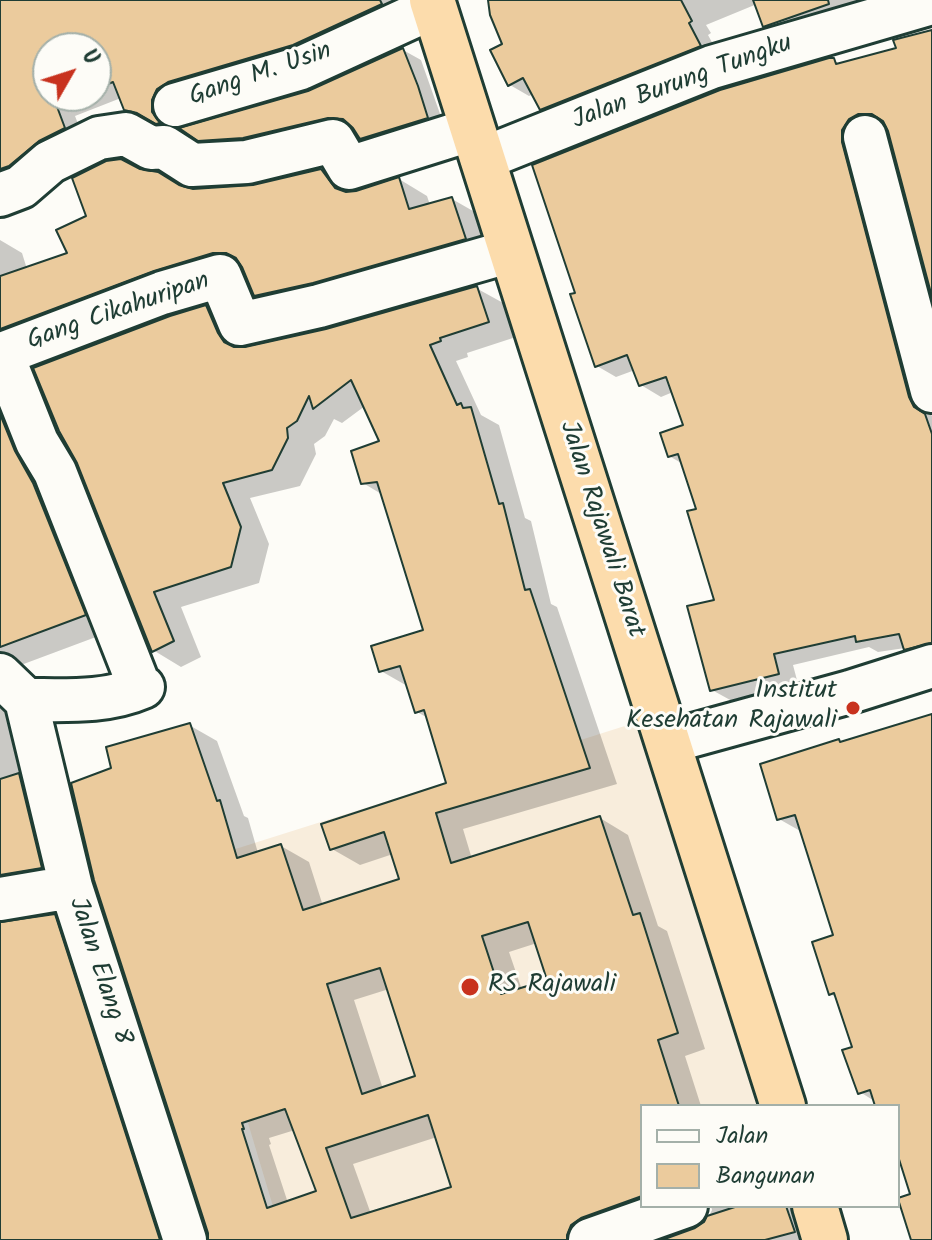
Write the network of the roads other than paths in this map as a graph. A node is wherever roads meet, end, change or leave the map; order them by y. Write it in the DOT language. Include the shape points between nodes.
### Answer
graph roads {
  1 [pos="433,3"];
  2 [pos="932,3"];
  3 [pos="175,105"];
  4 [pos="865,137"];
  5 [pos="477,144"];
  6 [pos="0,195"];
  7 [pos="511,251"];
  8 [pos="932,391"];
  9 [pos="932,666"];
  10 [pos="13,687"];
  11 [pos="668,742"];
  12 [pos="71,887"];
  13 [pos="0,899"];
  14 [pos="782,1104"];
  15 [pos="680,1208"];
  16 [pos="816,1208"];
  17 [pos="185,1240"];
  18 [pos="590,1240"];
  19 [pos="825,1240"];
  1 -- 3 [label="street, Gang M. Usin" via="301,68"];
  1 -- 5 [label="highway, Jalan Rajawali Barat"];
  2 -- 5 [label="street, Jalan Burung Tungku"];
  4 -- 8 [label="street"];
  5 -- 6 [label="street, Jalan Burung Tungku" via="349,168 333,141 247,162 192,165 164,147 151,148 126,134 99,138"];
  5 -- 7 [label="highway, Jalan Rajawali Barat"];
  7 -- 10 [label="street, Gang Cikahuripan" via="240,324 220,276 2,354 142,688 96,700"];
  7 -- 11 [label="highway, Jalan Rajawali Barat"];
  9 -- 11 [label="street"];
  10 -- 12 [label="street, Jalan Elang 8"];
  11 -- 14 [label="highway, Jalan Rajawali Barat"];
  12 -- 13 [label="street"];
  12 -- 17 [label="street, Jalan Elang 8"];
  15 -- 18 [label="street"];
  16 -- 19 [label="highway"];
}
